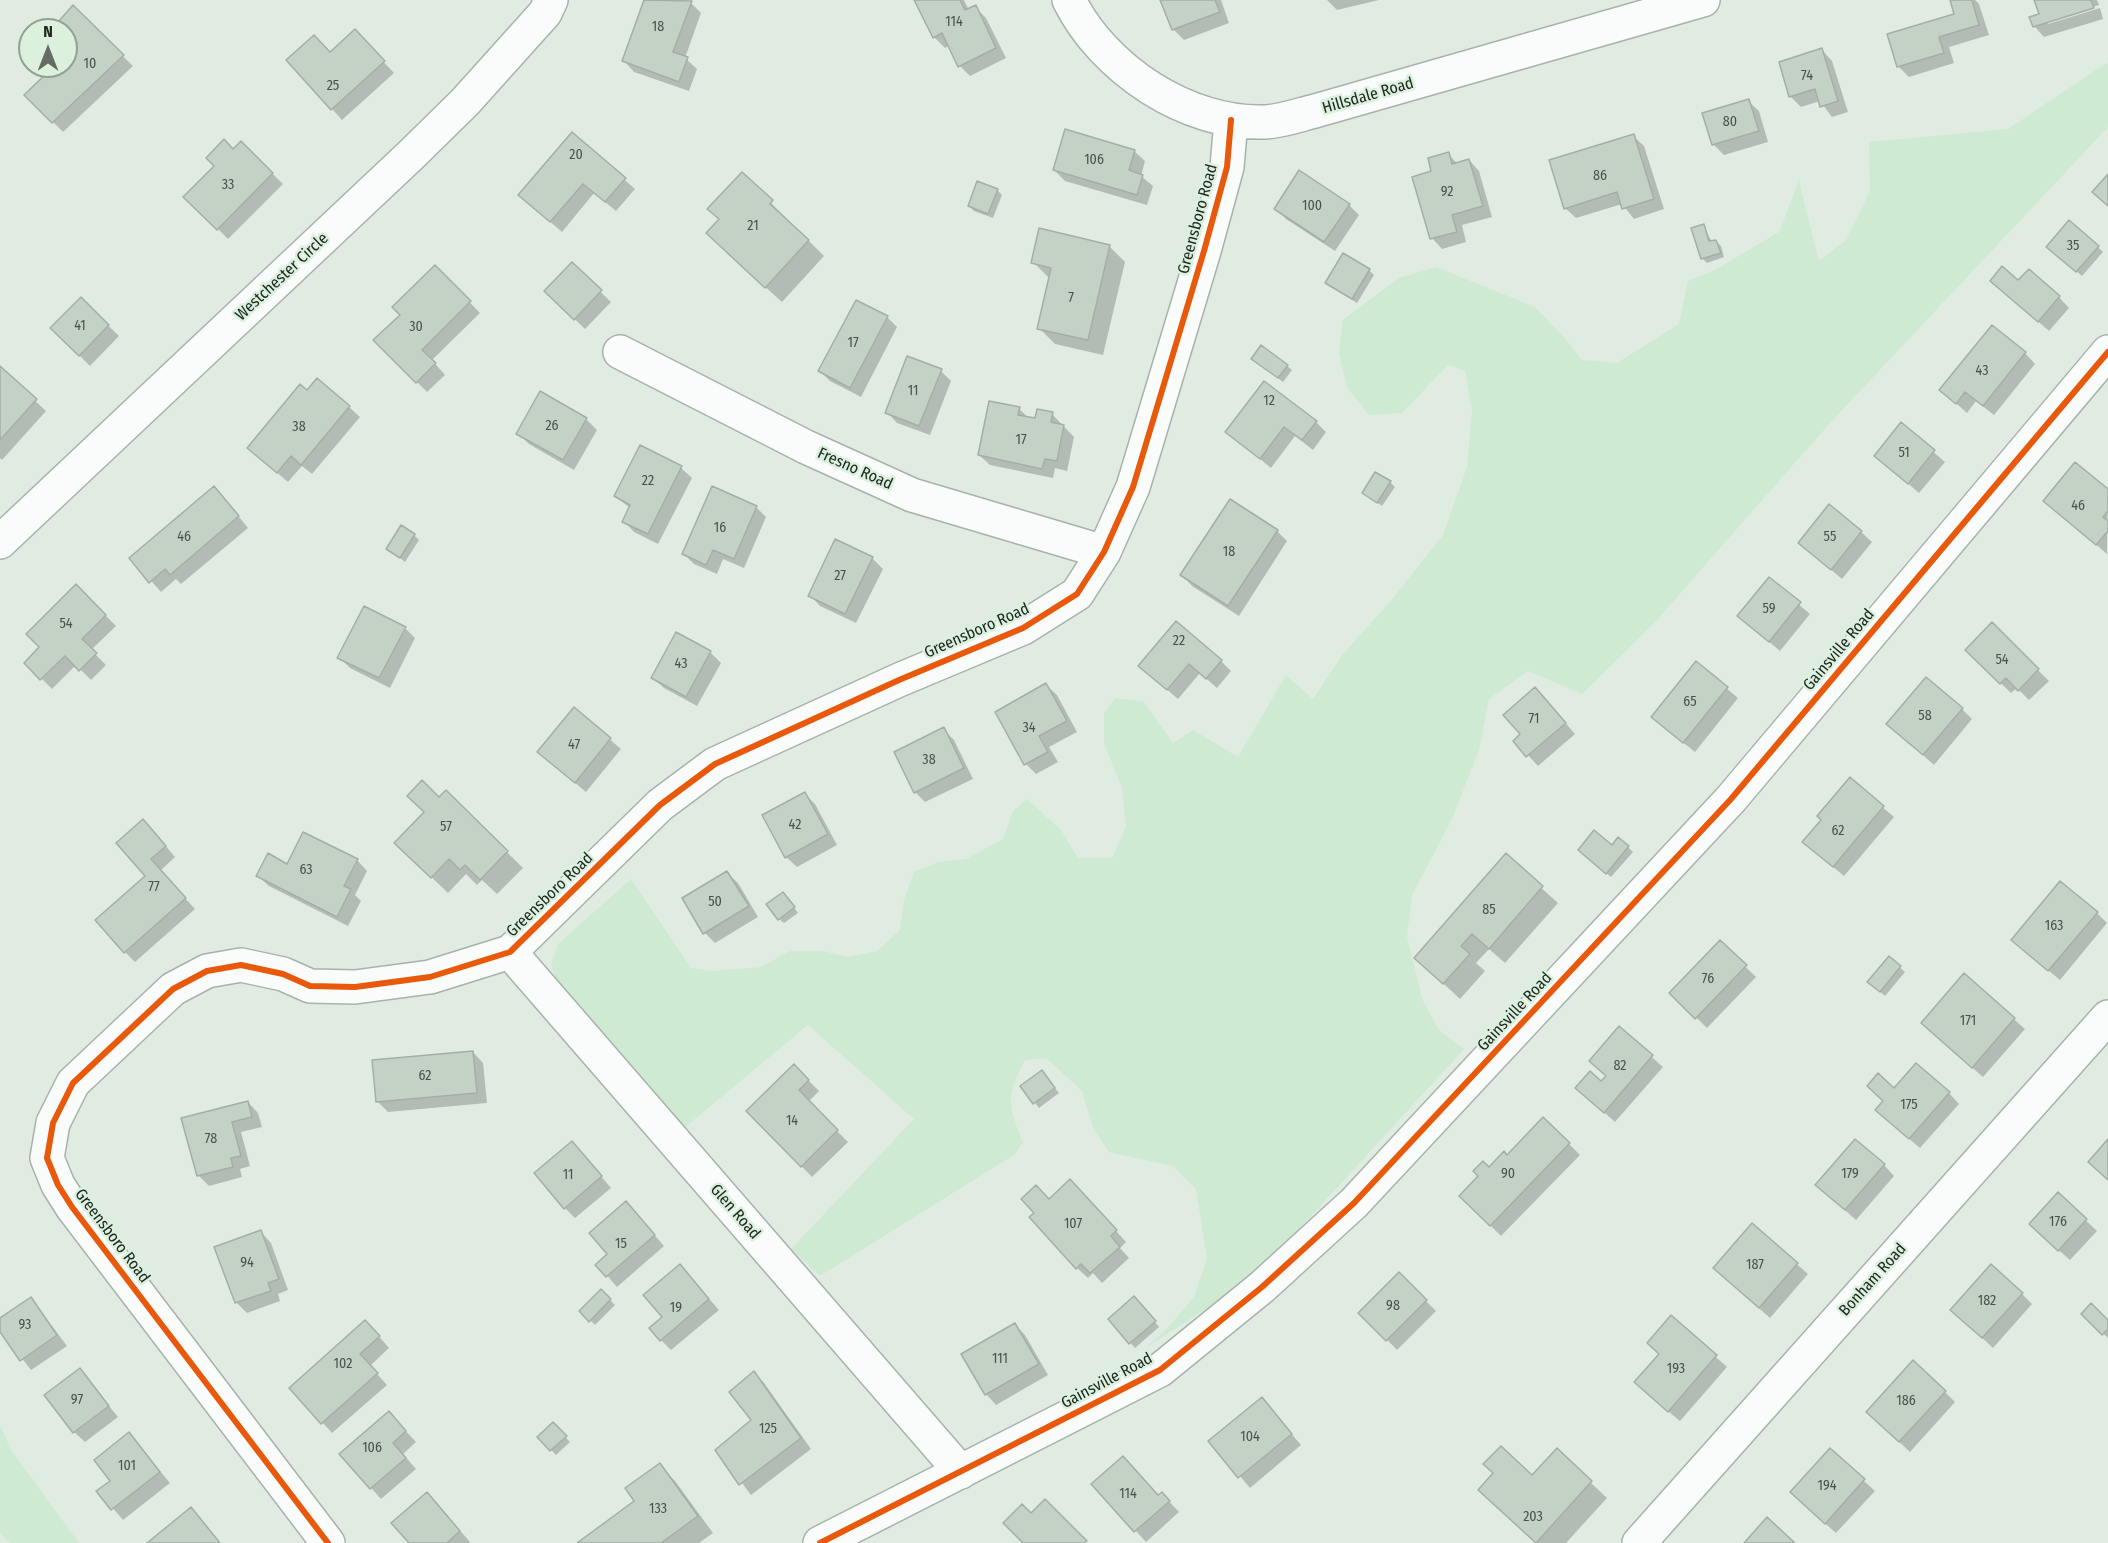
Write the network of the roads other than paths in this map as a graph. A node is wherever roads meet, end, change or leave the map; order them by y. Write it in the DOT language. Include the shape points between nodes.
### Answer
graph roads {
  1 [pos="551,0"];
  2 [pos="1069,0"];
  3 [pos="1703,0"];
  4 [pos="1231,120"];
  5 [pos="620,352"];
  6 [pos="2108,352"];
  7 [pos="0,542"];
  8 [pos="1104,552"];
  9 [pos="510,952"];
  10 [pos="2108,1017"];
  11 [pos="961,1472"];
  12 [pos="328,1543"];
  13 [pos="820,1543"];
  14 [pos="1639,1543"];
  1 -- 7 [label="street, Westchester Circle" via="545,13 465,102"];
  2 -- 4 [label="street, Hillsdale Road" via="1096,44 1142,82 1200,113"];
  3 -- 4 [label="street, Hillsdale Road" via="1315,111 1267,122"];
  4 -- 8 [label="street, Greensboro Road" via="1227,167 1204,251 1133,487"];
  5 -- 8 [label="street, Fresno Road" via="806,447 912,495"];
  6 -- 11 [label="street, Gainsville Road" via="1731,799 1354,1203 1262,1287 1160,1370"];
  8 -- 9 [label="street, Greensboro Road" via="1077,594 1023,628 715,764 660,805"];
  9 -- 11 [label="street, Glen Road"];
  9 -- 12 [label="street, Greensboro Road" via="430,977 355,987 310,986 284,974 241,965 207,971 173,989 73,1083 53,1123 47,1158 72,1207"];
  10 -- 14 [label="street, Bonham Road"];
  11 -- 13 [label="street, Gainsville Road"];
}
